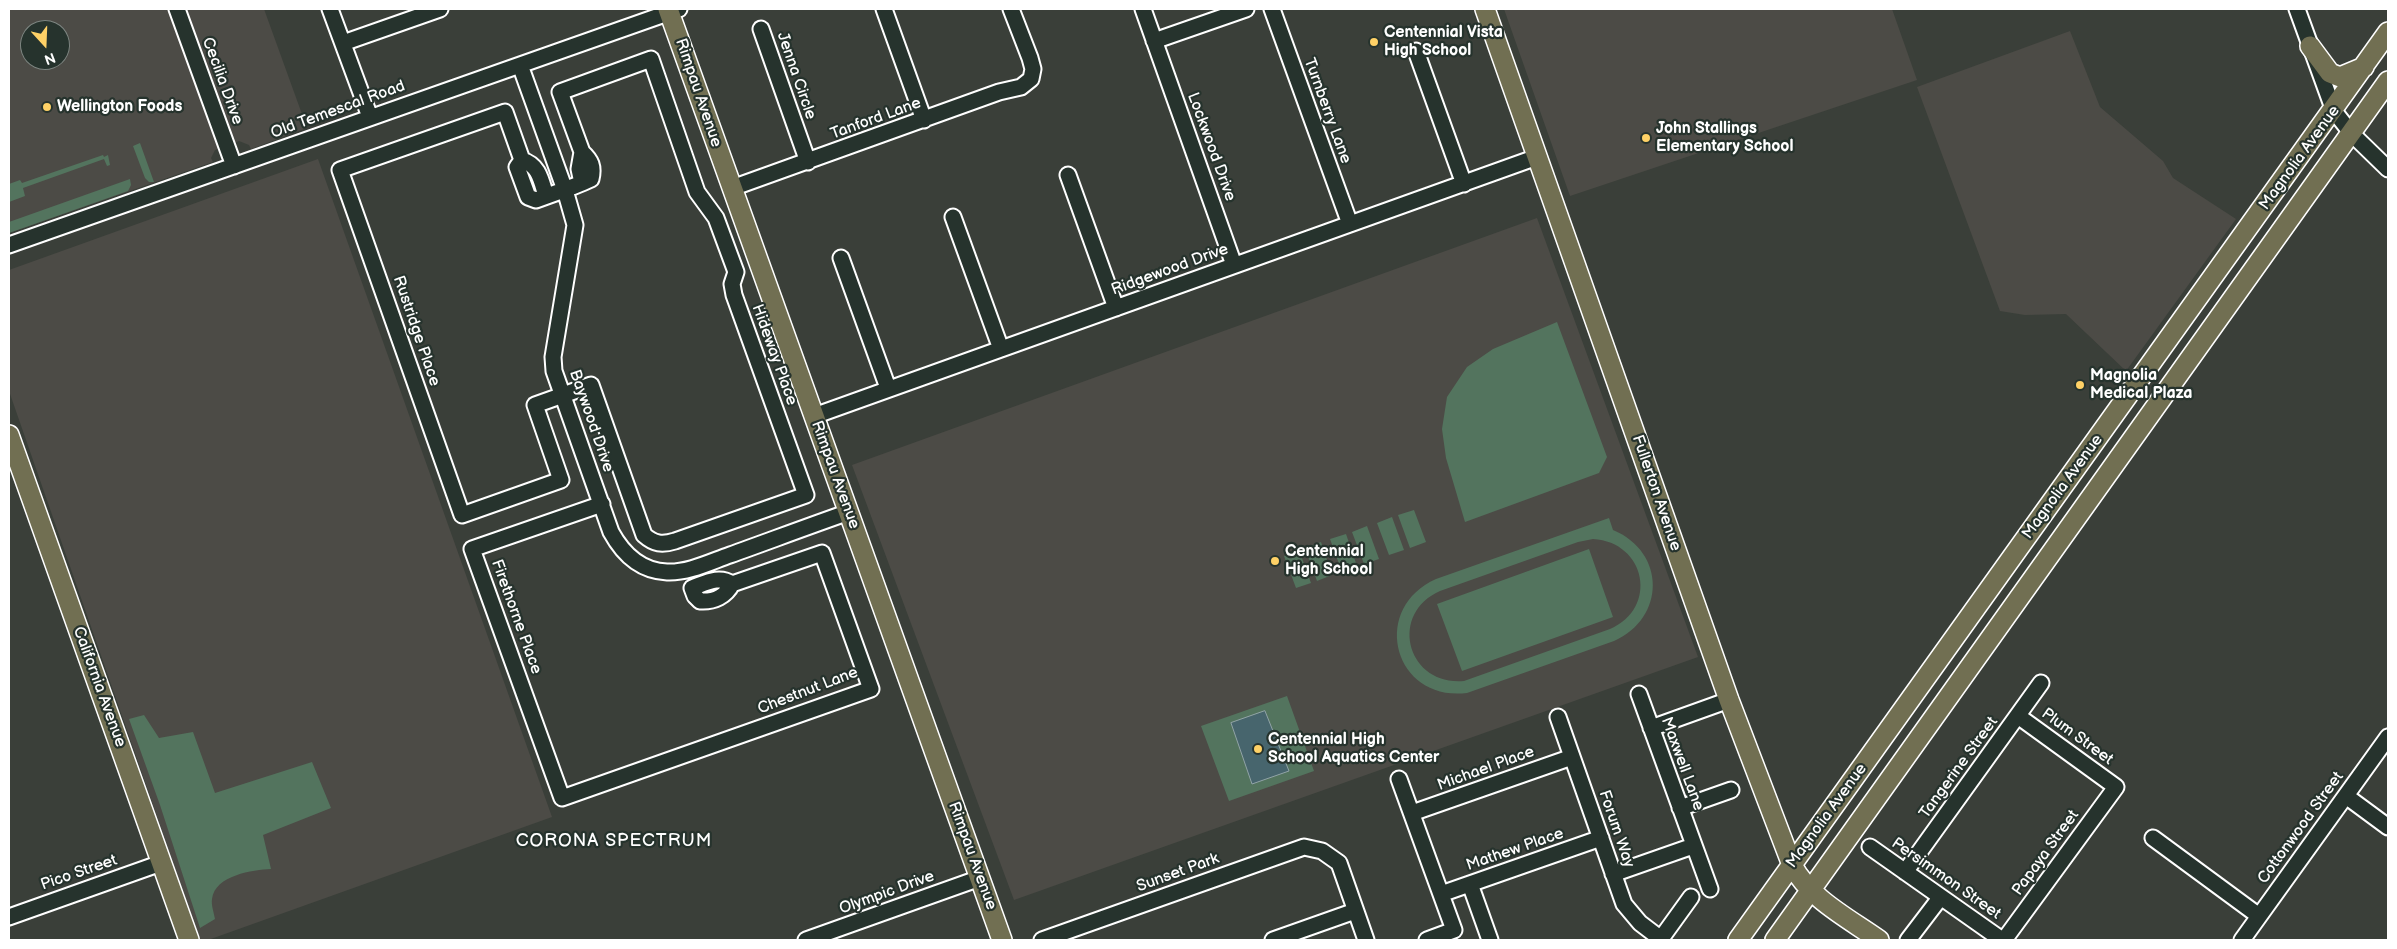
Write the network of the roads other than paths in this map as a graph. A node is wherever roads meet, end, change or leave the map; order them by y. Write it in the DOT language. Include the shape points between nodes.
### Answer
graph roads {
  1 [pos="177,9"];
  2 [pos="330,9"];
  3 [pos="440,9"];
  4 [pos="884,9"];
  5 [pos="1012,9"];
  6 [pos="1143,9"];
  7 [pos="1246,9"];
  8 [pos="1272,9"];
  9 [pos="1484,9"];
  10 [pos="2297,9"];
  11 [pos="672,10"];
  12 [pos="761,29"];
  13 [pos="2388,32"];
  14 [pos="1154,41"];
  15 [pos="343,43"];
  16 [pos="2310,46"];
  17 [pos="1416,51"];
  18 [pos="651,59"];
  19 [pos="520,65"];
  20 [pos="2364,67"];
  21 [pos="2388,81"];
  22 [pos="2334,111"];
  23 [pos="370,117"];
  24 [pos="924,120"];
  25 [pos="2352,134"];
  26 [pos="1537,157"];
  27 [pos="808,162"];
  28 [pos="234,166"];
  29 [pos="2388,169"];
  30 [pos="1068,175"];
  31 [pos="1464,184"];
  32 [pos="732,188"];
  33 [pos="565,190"];
  34 [pos="953,217"];
  35 [pos="1350,224"];
  36 [pos="9,245"];
  37 [pos="842,258"];
  38 [pos="1234,265"];
  39 [pos="1116,308"];
  40 [pos="1001,349"];
  41 [pos="888,388"];
  42 [pos="2130,394"];
  43 [pos="562,395"];
  44 [pos="2153,410"];
  45 [pos="814,416"];
  46 [pos="9,435"];
  47 [pos="602,504"];
  48 [pos="849,512"];
  49 [pos="688,569"];
  50 [pos="2041,683"];
  51 [pos="1639,694"];
  52 [pos="1729,700"];
  53 [pos="1906,705"];
  54 [pos="2018,716"];
  55 [pos="1558,717"];
  56 [pos="1929,722"];
  57 [pos="1651,728"];
  58 [pos="2388,737"];
  59 [pos="1572,756"];
  60 [pos="1399,779"];
  61 [pos="2116,787"];
  62 [pos="1731,790"];
  63 [pos="2346,796"];
  64 [pos="562,798"];
  65 [pos="1680,808"];
  66 [pos="1412,814"];
  67 [pos="2388,827"];
  68 [pos="1601,838"];
  69 [pos="2153,838"];
  70 [pos="1693,846"];
  71 [pos="1870,847"];
  72 [pos="161,863"];
  73 [pos="1792,865"];
  74 [pos="1905,872"];
  75 [pos="1613,874"];
  76 [pos="980,878"];
  77 [pos="1470,884"];
  78 [pos="1710,889"];
  79 [pos="1809,890"];
  80 [pos="1441,894"];
  81 [pos="1691,897"];
  82 [pos="1940,898"];
  83 [pos="1355,911"];
  84 [pos="2259,916"];
  85 [pos="9,917"];
  86 [pos="1070,936"];
  87 [pos="188,940"];
  88 [pos="806,940"];
  89 [pos="1002,940"];
  90 [pos="1042,940"];
  91 [pos="1273,940"];
  92 [pos="1366,940"];
  93 [pos="1427,940"];
  94 [pos="1490,940"];
  95 [pos="1660,940"];
  96 [pos="1738,940"];
  97 [pos="1775,940"];
  98 [pos="1879,940"];
  99 [pos="1908,940"];
  100 [pos="2003,940"];
  101 [pos="2242,940"];
  1 -- 28 [label="street, Cecilia Drive"];
  2 -- 15 [label="street"];
  3 -- 15 [label="street"];
  4 -- 24 [label="street"];
  5 -- 24 [label="street, Tanford Lane" via="1033,69 1031,80 1021,87"];
  6 -- 14 [label="street, Lockwood Drive"];
  7 -- 14 [label="street"];
  8 -- 35 [label="street, Turnberry Lane"];
  9 -- 26 [label="main road, Fullerton Avenue"];
  10 -- 16 [label="street"];
  11 -- 19 [label="street, Old Temescal Road"];
  11 -- 32 [label="main road, Rimpau Avenue"];
  12 -- 27 [label="street, Jenna Circle"];
  13 -- 20 [label="main road, Magnolia Avenue"];
  14 -- 38 [label="street, Lockwood Drive"];
  15 -- 23 [label="street"];
  16 -- 20 [label="main road" via="2330,73 2340,77"];
  16 -- 22 [label="street"];
  17 -- 31 [label="street"];
  18 -- 33 [label="street, Rustridge Place" via="560,92 582,152 594,169 592,179"];
  18 -- 43 [label="street, Hideway Place" via="697,192 716,218 736,272 732,284 734,295 806,495 675,541 655,542 644,535 591,385"];
  19 -- 23 [label="street, Old Temescal Road"];
  19 -- 33 [label="street, Baywood Drive"];
  20 -- 22 [label="main road, Magnolia Avenue"];
  21 -- 25 [label="main road, Magnolia Avenue"];
  22 -- 25 [label="street"];
  22 -- 42 [label="main road, Magnolia Avenue"];
  23 -- 28 [label="street, Old Temescal Road"];
  24 -- 27 [label="street, Tanford Lane"];
  25 -- 29 [label="street"];
  25 -- 44 [label="main road, Magnolia Avenue"];
  26 -- 31 [label="street, Ridgewood Drive"];
  26 -- 52 [label="main road, Fullerton Avenue"];
  27 -- 32 [label="street, Tanford Lane"];
  28 -- 36 [label="street, Old Temescal Road"];
  30 -- 39 [label="street"];
  31 -- 35 [label="street, Ridgewood Drive"];
  32 -- 45 [label="main road, Rimpau Avenue"];
  33 -- 43 [label="street, Baywood Drive" via="574,225 553,357"];
  33 -- 43 [label="street, Rustridge Place" via="546,196 537,171 531,162 522,160 505,112 340,170 462,515 561,480 535,405"];
  34 -- 40 [label="street"];
  35 -- 38 [label="street, Ridgewood Drive"];
  37 -- 41 [label="street"];
  38 -- 39 [label="street, Ridgewood Drive"];
  39 -- 40 [label="street, Ridgewood Drive"];
  40 -- 41 [label="street, Ridgewood Drive"];
  41 -- 45 [label="street, Ridgewood Drive"];
  42 -- 44 [label="main road"];
  42 -- 53 [label="main road, Magnolia Avenue"];
  43 -- 47 [label="street, Baywood Drive"];
  44 -- 56 [label="main road, Magnolia Avenue"];
  45 -- 48 [label="main road, Rimpau Avenue"];
  46 -- 72 [label="main road, California Avenue"];
  47 -- 49 [label="street, Baywood Drive" via="611,532 629,557 646,568 674,572"];
  47 -- 64 [label="street, Firethorne Place" via="472,549"];
  48 -- 49 [label="street, Baywood Drive"];
  48 -- 76 [label="main road, Rimpau Avenue"];
  49 -- 64 [label="street, Chestnut Lane" via="692,588 716,580 732,584 822,552 871,689"];
  50 -- 54 [label="street, Tangerine Street"];
  51 -- 57 [label="street, Maxwell Lane"];
  52 -- 57 [label="street"];
  52 -- 73 [label="main road, Fullerton Avenue"];
  53 -- 56 [label="main road"];
  53 -- 73 [label="main road, Magnolia Avenue"];
  54 -- 61 [label="street, Plum Street"];
  54 -- 74 [label="street, Tangerine Street"];
  55 -- 59 [label="street, Forum Way"];
  56 -- 79 [label="main road, Magnolia Avenue"];
  57 -- 65 [label="street, Maxwell Lane"];
  58 -- 63 [label="street, Cottonwood Street"];
  59 -- 66 [label="street, Michael Place"];
  59 -- 68 [label="street, Forum Way"];
  60 -- 66 [label="street"];
  61 -- 100 [label="street, Papaya Street"];
  62 -- 65 [label="street"];
  63 -- 67 [label="street"];
  63 -- 84 [label="street, Cottonwood Street"];
  65 -- 70 [label="street, Maxwell Lane"];
  66 -- 80 [label="street"];
  68 -- 75 [label="street, Forum Way"];
  68 -- 77 [label="street, Mathew Place"];
  69 -- 84 [label="street"];
  70 -- 75 [label="street"];
  70 -- 78 [label="street, Maxwell Lane"];
  71 -- 74 [label="street, Persimmon Street"];
  72 -- 85 [label="street, Pico Street"];
  72 -- 87 [label="main road, California Avenue"];
  73 -- 79 [label="main road, Fullerton Avenue"];
  73 -- 96 [label="main road, Magnolia Avenue"];
  74 -- 82 [label="street, Persimmon Street"];
  75 -- 95 [label="street, Forum Way" via="1624,904"];
  76 -- 88 [label="street, Olympic Drive"];
  76 -- 89 [label="main road, Rimpau Avenue"];
  77 -- 80 [label="street, Mathew Place"];
  77 -- 94 [label="street"];
  79 -- 97 [label="main road, Magnolia Avenue"];
  79 -- 98 [label="main road, Fullerton Avenue"];
  80 -- 93 [label="street" via="1454,930"];
  81 -- 95 [label="street"];
  82 -- 99 [label="street"];
  82 -- 100 [label="street, Persimmon Street"];
  83 -- 86 [label="street, Sunset Park" via="1339,863 1304,846"];
  83 -- 91 [label="street"];
  83 -- 92 [label="street"];
  84 -- 101 [label="street, Cottonwood Street"];
  86 -- 90 [label="street, Sunset Park"];
}
